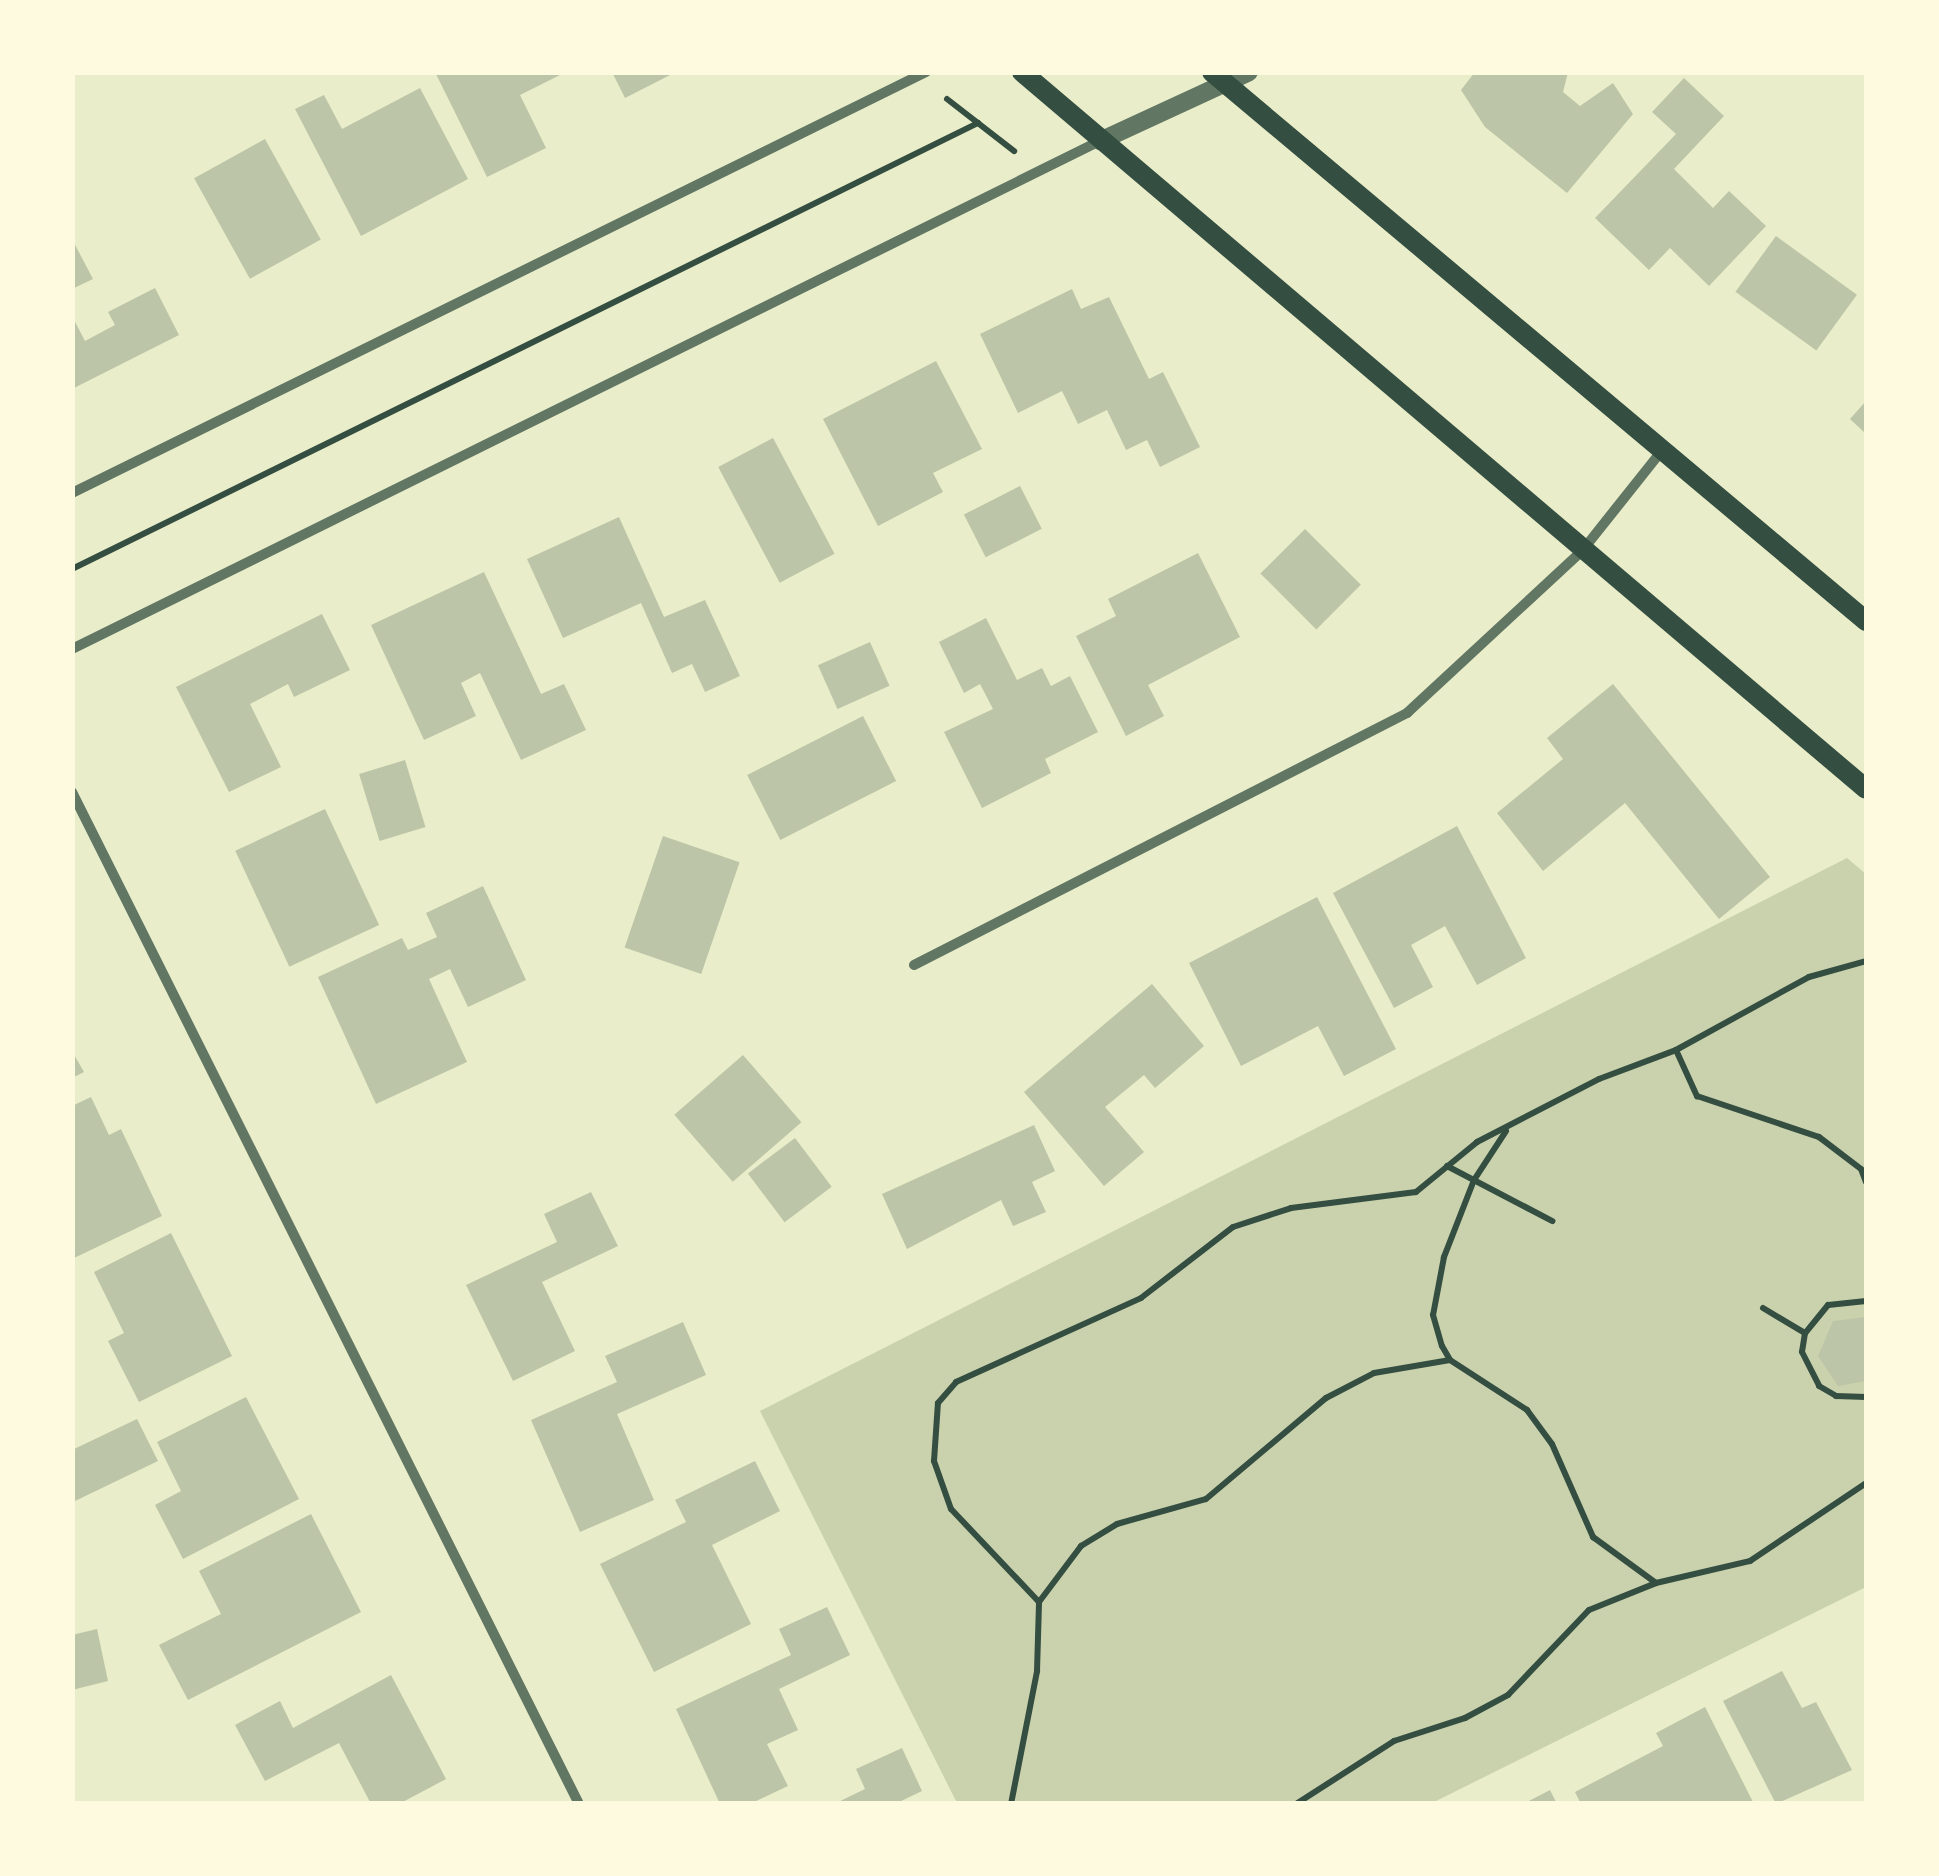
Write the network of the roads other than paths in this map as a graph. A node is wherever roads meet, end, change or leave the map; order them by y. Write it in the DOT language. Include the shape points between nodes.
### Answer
graph roads {
  1 [pos="926,72"];
  2 [pos="1022,72"];
  3 [pos="1248,72"];
  4 [pos="1219,78"];
  5 [pos="1100,141"];
  6 [pos="1664,448"];
  7 [pos="72,493"];
  8 [pos="1582,551"];
  9 [pos="1866,621"];
  10 [pos="72,649"];
  11 [pos="1866,790"];
  12 [pos="72,792"];
  13 [pos="914,965"];
  14 [pos="580,1804"];
  1 -- 7 [label="street"];
  2 -- 5 [label="main road"];
  3 -- 4 [label="street"];
  4 -- 5 [label="street"];
  4 -- 6 [label="main road"];
  5 -- 8 [label="main road"];
  5 -- 10 [label="street"];
  6 -- 8 [label="street"];
  6 -- 9 [label="main road"];
  8 -- 11 [label="main road"];
  8 -- 13 [label="street" via="1407,713"];
  12 -- 14 [label="street"];
}
